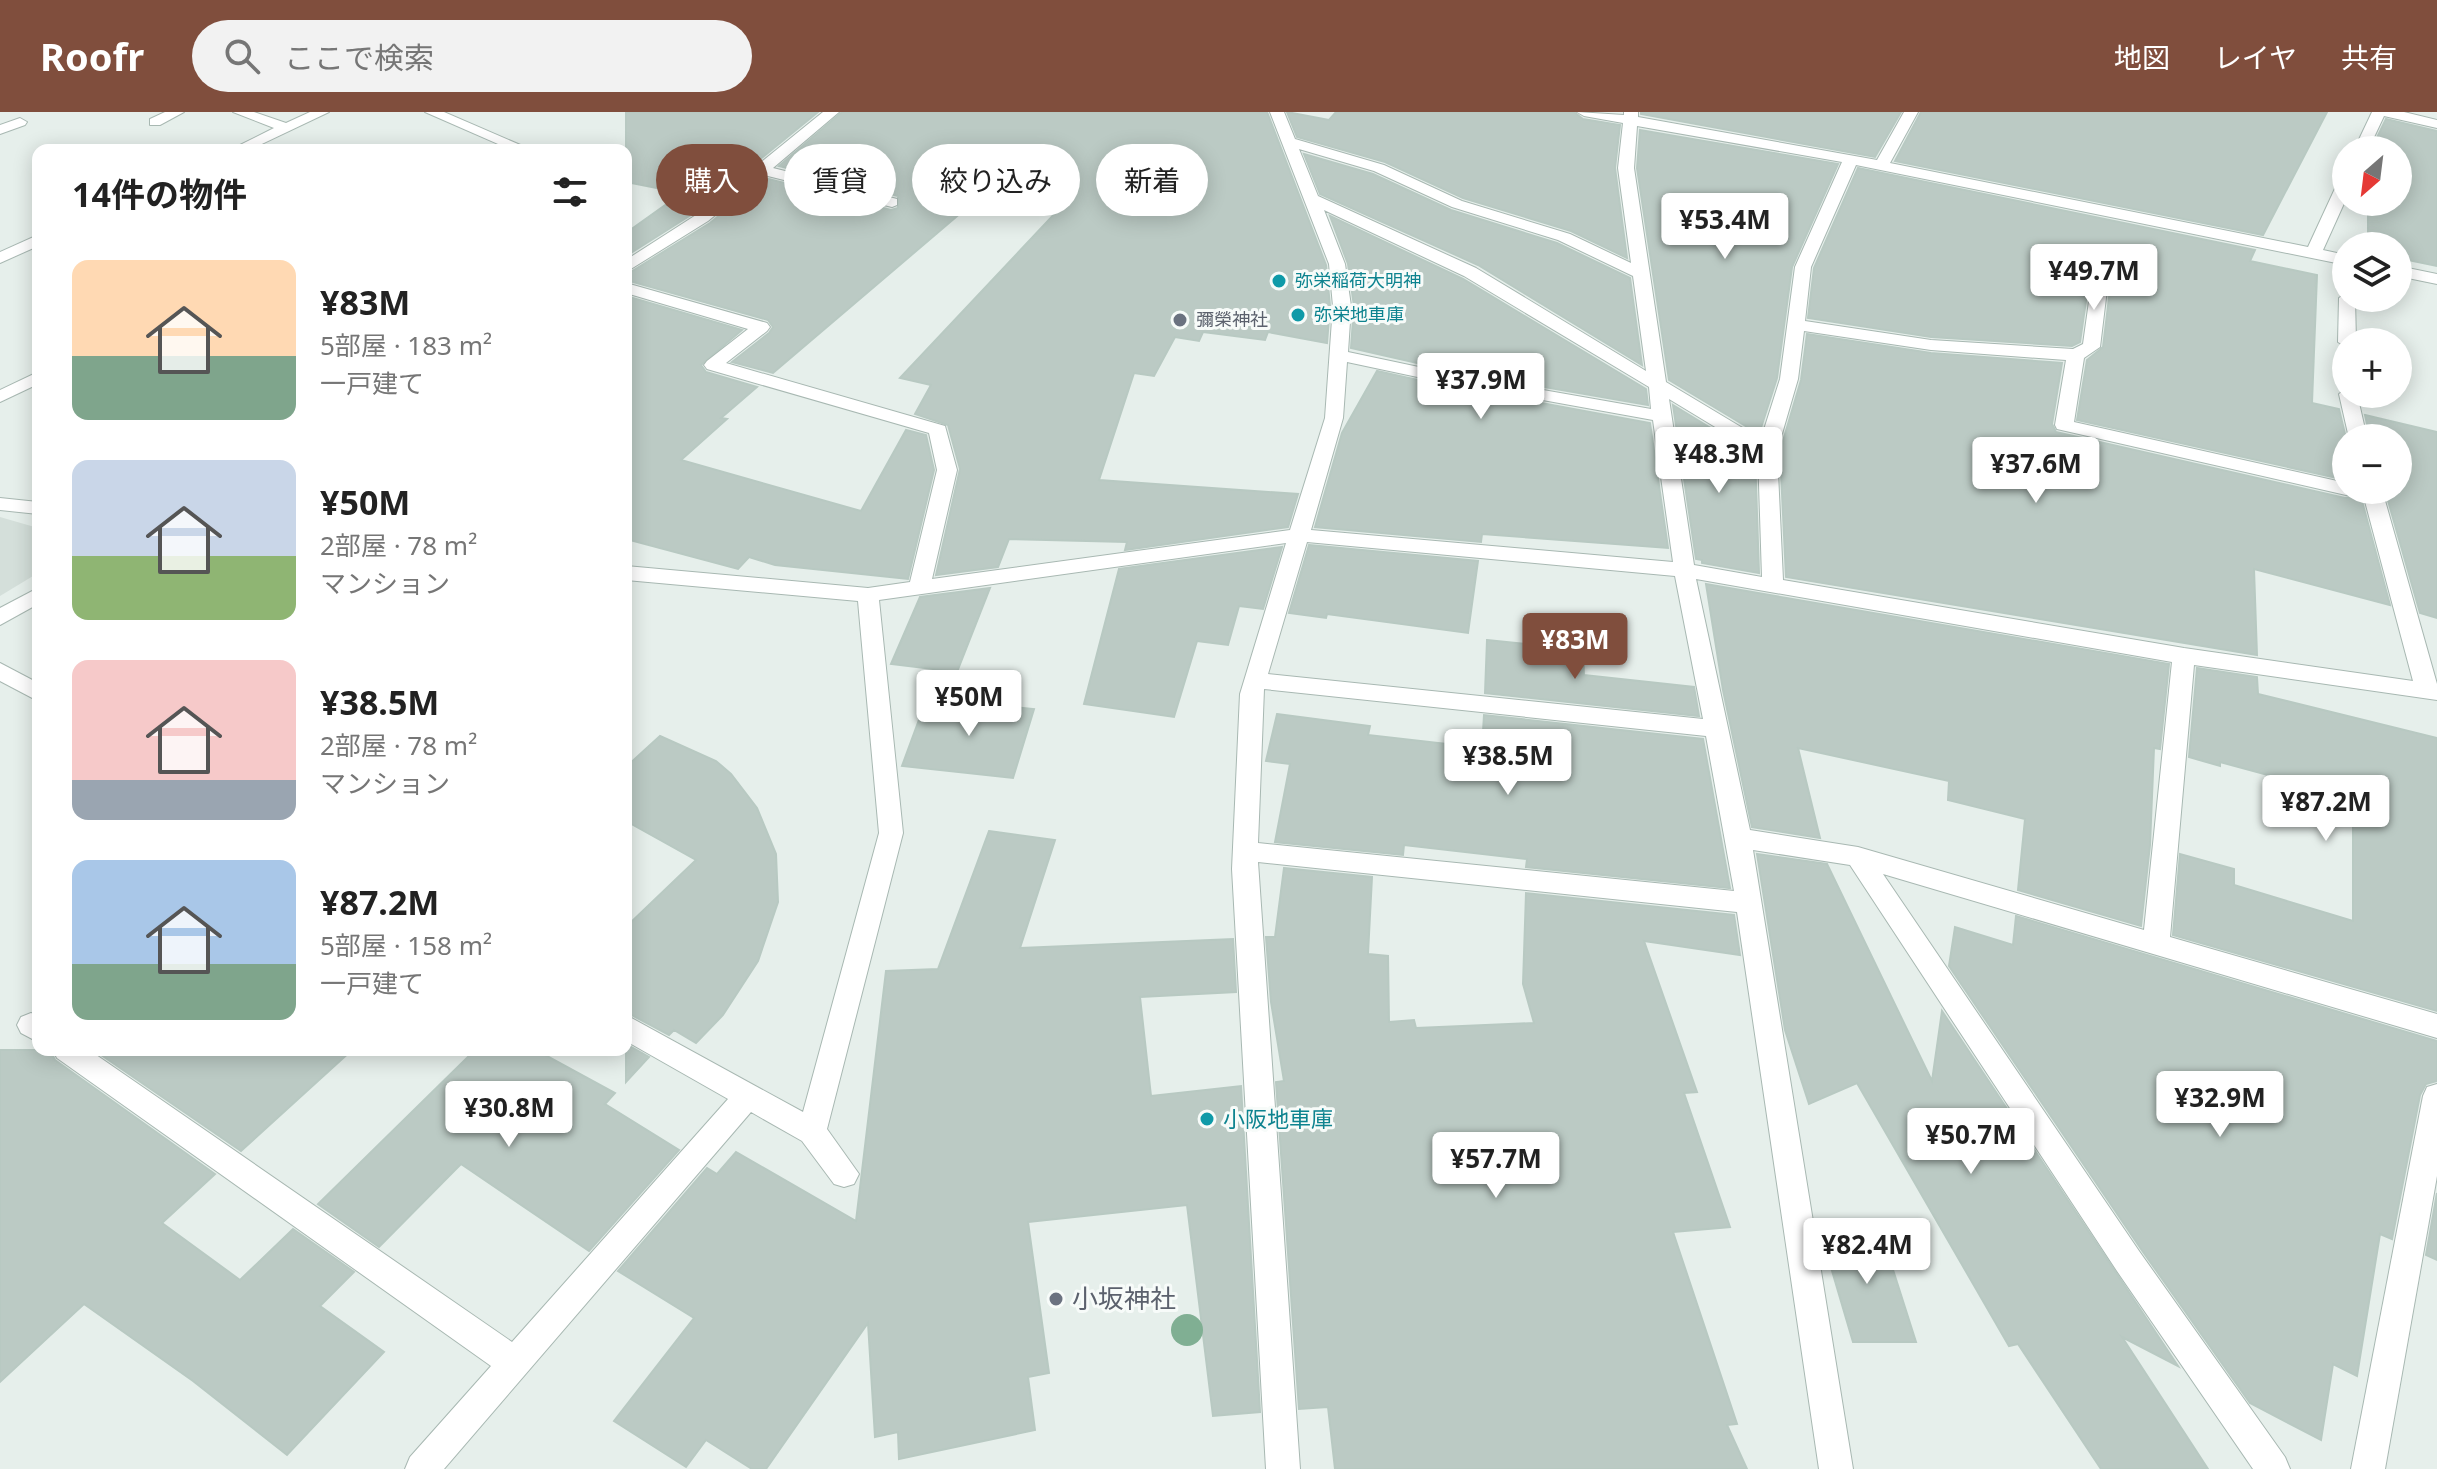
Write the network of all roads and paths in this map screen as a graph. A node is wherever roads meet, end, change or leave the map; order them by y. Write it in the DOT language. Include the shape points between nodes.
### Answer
graph roads {
  1 [pos="177,112"];
  2 [pos="240,112"];
  3 [pos="322,112"];
  4 [pos="432,112"];
  5 [pos="832,112"];
  6 [pos="1277,112"];
  7 [pos="1584,112"];
  8 [pos="1888,112"];
  9 [pos="2379,112"];
  10 [pos="2386,112"];
  11 [pos="1910,114"];
  12 [pos="1630,116"];
  13 [pos="20,122"];
  14 [pos="155,122"];
  15 [pos="2437,124"];
  16 [pos="287,128"];
  17 [pos="0,130"];
  18 [pos="2368,136"];
  19 [pos="498,140"];
  20 [pos="1286,141"];
  21 [pos="251,144"];
  22 [pos="491,144"];
  23 [pos="509,144"];
  24 [pos="1851,159"];
  25 [pos="768,163"];
  26 [pos="1881,166"];
  27 [pos="1310,198"];
  28 [pos="2332,213"];
  29 [pos="704,216"];
  30 [pos="32,243"];
  31 [pos="2313,254"];
  32 [pos="2332,257"];
  33 [pos="0,258"];
  34 [pos="632,263"];
  35 [pos="2101,273"];
  36 [pos="1642,274"];
  37 [pos="2412,274"];
  38 [pos="2437,279"];
  39 [pos="632,290"];
  40 [pos="1795,325"];
  41 [pos="1339,355"];
  42 [pos="2076,355"];
  43 [pos="1441,377"];
  44 [pos="32,380"];
  45 [pos="1658,387"];
  46 [pos="1526,392"];
  47 [pos="0,397"];
  48 [pos="1662,416"];
  49 [pos="1767,451"];
  50 [pos="2332,486"];
  51 [pos="0,504"];
  52 [pos="2376,504"];
  53 [pos="32,507"];
  54 [pos="1300,535"];
  55 [pos="1684,570"];
  56 [pos="632,574"];
  57 [pos="1773,584"];
  58 [pos="919,588"];
  59 [pos="868,595"];
  60 [pos="32,599"];
  61 [pos="0,618"];
  62 [pos="2184,656"];
  63 [pos="0,671"];
  64 [pos="1255,680"];
  65 [pos="32,690"];
  66 [pos="2432,692"];
  67 [pos="1717,729"];
  68 [pos="1739,838"];
  69 [pos="1246,851"];
  70 [pos="1858,857"];
  71 [pos="1750,903"];
  72 [pos="2156,944"];
  73 [pos="2437,1026"];
  74 [pos="632,1030"];
  75 [pos="76,1056"];
  76 [pos="748,1096"];
  77 [pos="2437,1096"];
  78 [pos="812,1132"];
  79 [pos="844,1174"];
  80 [pos="514,1363"];
  81 [pos="422,1469"];
  82 [pos="1283,1469"];
  83 [pos="1836,1469"];
  84 [pos="2273,1469"];
  85 [pos="2368,1469"];
  1 -- 14 [label="street"];
  2 -- 16 [label="street"];
  3 -- 16 [label="street"];
  4 -- 19 [label="street"];
  5 -- 25 [label="street"];
  6 -- 20 [label="street"];
  7 -- 12 [label="street"];
  8 -- 11 [label="street"];
  9 -- 18 [label="street"];
  10 -- 15 [label="street"];
  11 -- 26 [label="street"];
  12 -- 24 [label="street"];
  12 -- 36 [label="street" via="1626,168"];
  13 -- 17 [label="street"];
  16 -- 21 [label="street"];
  19 -- 22 [label="street"];
  19 -- 23 [label="street"];
  20 -- 27 [label="street"];
  20 -- 36 [label="street" via="1379,168 1457,204 1564,237"];
  24 -- 26 [label="street"];
  24 -- 40 [label="street" via="1803,267"];
  26 -- 31 [label="street"];
  27 -- 41 [label="street" via="1337,264 1342,306"];
  27 -- 45 [label="street" via="1470,272"];
  28 -- 31 [label="street"];
  29 -- 34 [label="street"];
  30 -- 33 [label="street"];
  31 -- 32 [label="street"];
  35 -- 42 [label="street" via="2091,347"];
  36 -- 45 [label="street"];
  37 -- 38 [label="street"];
  39 -- 58 [label="street" via="761,327 713,365 938,430 947,470"];
  40 -- 42 [label="street" via="1931,345"];
  40 -- 49 [label="street" via="1789,379"];
  41 -- 43 [label="street"];
  41 -- 54 [label="street" via="1334,418"];
  42 -- 50 [label="street" via="2064,425"];
  44 -- 47 [label="street"];
  45 -- 48 [label="street"];
  45 -- 49 [label="street"];
  46 -- 48 [label="street"];
  48 -- 55 [label="street"];
  49 -- 57 [label="street"];
  51 -- 53 [label="street"];
  52 -- 66 [label="street"];
  54 -- 55 [label="street"];
  54 -- 58 [label="street"];
  54 -- 64 [label="street"];
  55 -- 57 [label="street"];
  55 -- 67 [label="street"];
  56 -- 59 [label="street"];
  57 -- 62 [label="street"];
  58 -- 59 [label="street"];
  59 -- 78 [label="street" via="891,833"];
  60 -- 61 [label="street"];
  62 -- 66 [label="street"];
  62 -- 72 [label="street"];
  63 -- 65 [label="street"];
  64 -- 67 [label="street"];
  64 -- 69 [label="street"];
  67 -- 68 [label="street"];
  68 -- 70 [label="street"];
  68 -- 71 [label="street"];
  69 -- 71 [label="street"];
  69 -- 82 [label="street"];
  70 -- 72 [label="street"];
  70 -- 84 [label="street"];
  71 -- 83 [label="street"];
  72 -- 73 [label="street"];
  74 -- 76 [label="street"];
  75 -- 80 [label="street"];
  76 -- 78 [label="street"];
  76 -- 80 [label="street"];
  77 -- 85 [label="street"];
  78 -- 79 [label="street"];
  80 -- 81 [label="street"];
}
